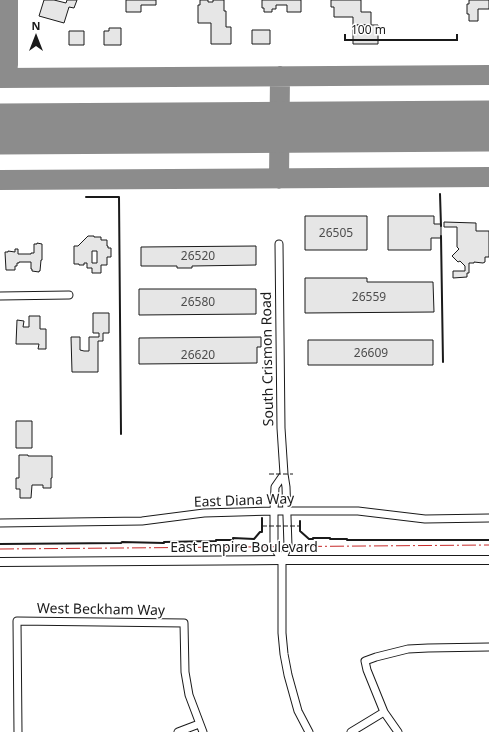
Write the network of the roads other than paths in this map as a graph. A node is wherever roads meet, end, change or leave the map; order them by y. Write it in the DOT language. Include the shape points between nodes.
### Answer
graph roads {
  1 [pos="279,244"];
  2 [pos="69,295"];
  3 [pos="0,296"];
  4 [pos="284,474"];
  5 [pos="274,511"];
  6 [pos="287,511"];
  7 [pos="489,518"];
  8 [pos="0,523"];
  9 [pos="282,560"];
  10 [pos="489,560"];
  11 [pos="0,562"];
  12 [pos="489,647"];
  13 [pos="384,712"];
  14 [pos="199,724"];
  15 [pos="18,732"];
  16 [pos="178,732"];
  17 [pos="203,732"];
  18 [pos="309,732"];
  19 [pos="351,732"];
  20 [pos="398,732"];
  1 -- 4 [label="street, South Crismon Road"];
  2 -- 3 [label="street"];
  4 -- 5 [label="street" via="275,487"];
  4 -- 6 [label="street, South Crismon Road"];
  5 -- 6 [label="street, East Diana Way"];
  5 -- 8 [label="street, East Diana Way" via="204,513 142,521"];
  5 -- 9 [label="street" via="274,547"];
  6 -- 7 [label="street, East Diana Way" via="358,511 426,519"];
  6 -- 9 [label="street, South Crismon Road" via="288,546"];
  9 -- 10 [label="street, East Empire Boulevard"];
  9 -- 11 [label="street, East Empire Boulevard"];
  9 -- 18 [label="street" via="284,654 298,711"];
  12 -- 13 [label="street" via="408,649 365,661"];
  13 -- 19 [label="street"];
  13 -- 20 [label="street"];
  14 -- 15 [label="street, West Beckham Way" via="189,695 185,672 184,624 17,621"];
  14 -- 16 [label="street"];
  14 -- 17 [label="street"];
}
